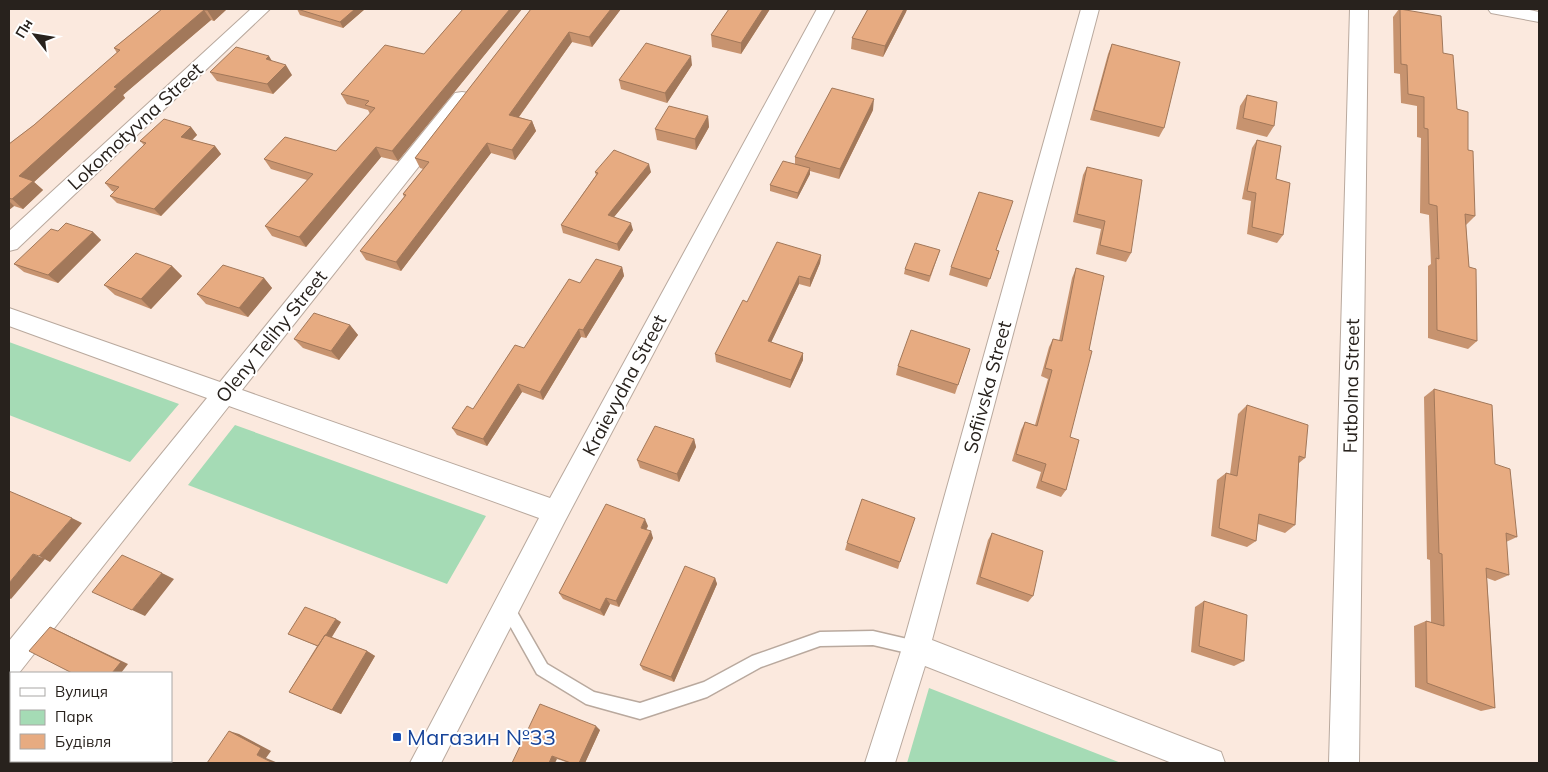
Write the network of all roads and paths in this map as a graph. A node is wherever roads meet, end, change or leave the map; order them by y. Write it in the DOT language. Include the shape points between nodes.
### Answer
graph roads {
  1 [pos="261,9"];
  2 [pos="826,9"];
  3 [pos="1090,9"];
  4 [pos="1359,9"];
  5 [pos="1497,9"];
  6 [pos="1539,17"];
  7 [pos="478,78"];
  8 [pos="9,243"];
  9 [pos="9,318"];
  10 [pos="225,394"];
  11 [pos="556,512"];
  12 [pos="507,608"];
  13 [pos="916,648"];
  14 [pos="9,663"];
  15 [pos="425,763"];
  16 [pos="880,763"];
  17 [pos="1210,763"];
  18 [pos="1344,763"];
  1 -- 8 [label="street, Lokomotyvna Street"];
  2 -- 11 [label="street, Kraievydna Street"];
  3 -- 13 [label="street, Sofiivska Street"];
  4 -- 18 [label="street, Futbolna Street"];
  5 -- 6 [label="street"];
  7 -- 10 [label="street, Oleny Telihy Street"];
  9 -- 10 [label="street"];
  10 -- 11 [label="street"];
  10 -- 14 [label="street, Oleny Telihy Street"];
  11 -- 12 [label="street, Kraievydna Street"];
  12 -- 13 [label="lane" via="542,669 592,699 640,711 707,689 757,662 820,639 873,638"];
  12 -- 15 [label="street, Kraievydna Street"];
  13 -- 16 [label="street, Sofiivska Street"];
  13 -- 17 [label="street"];
}
